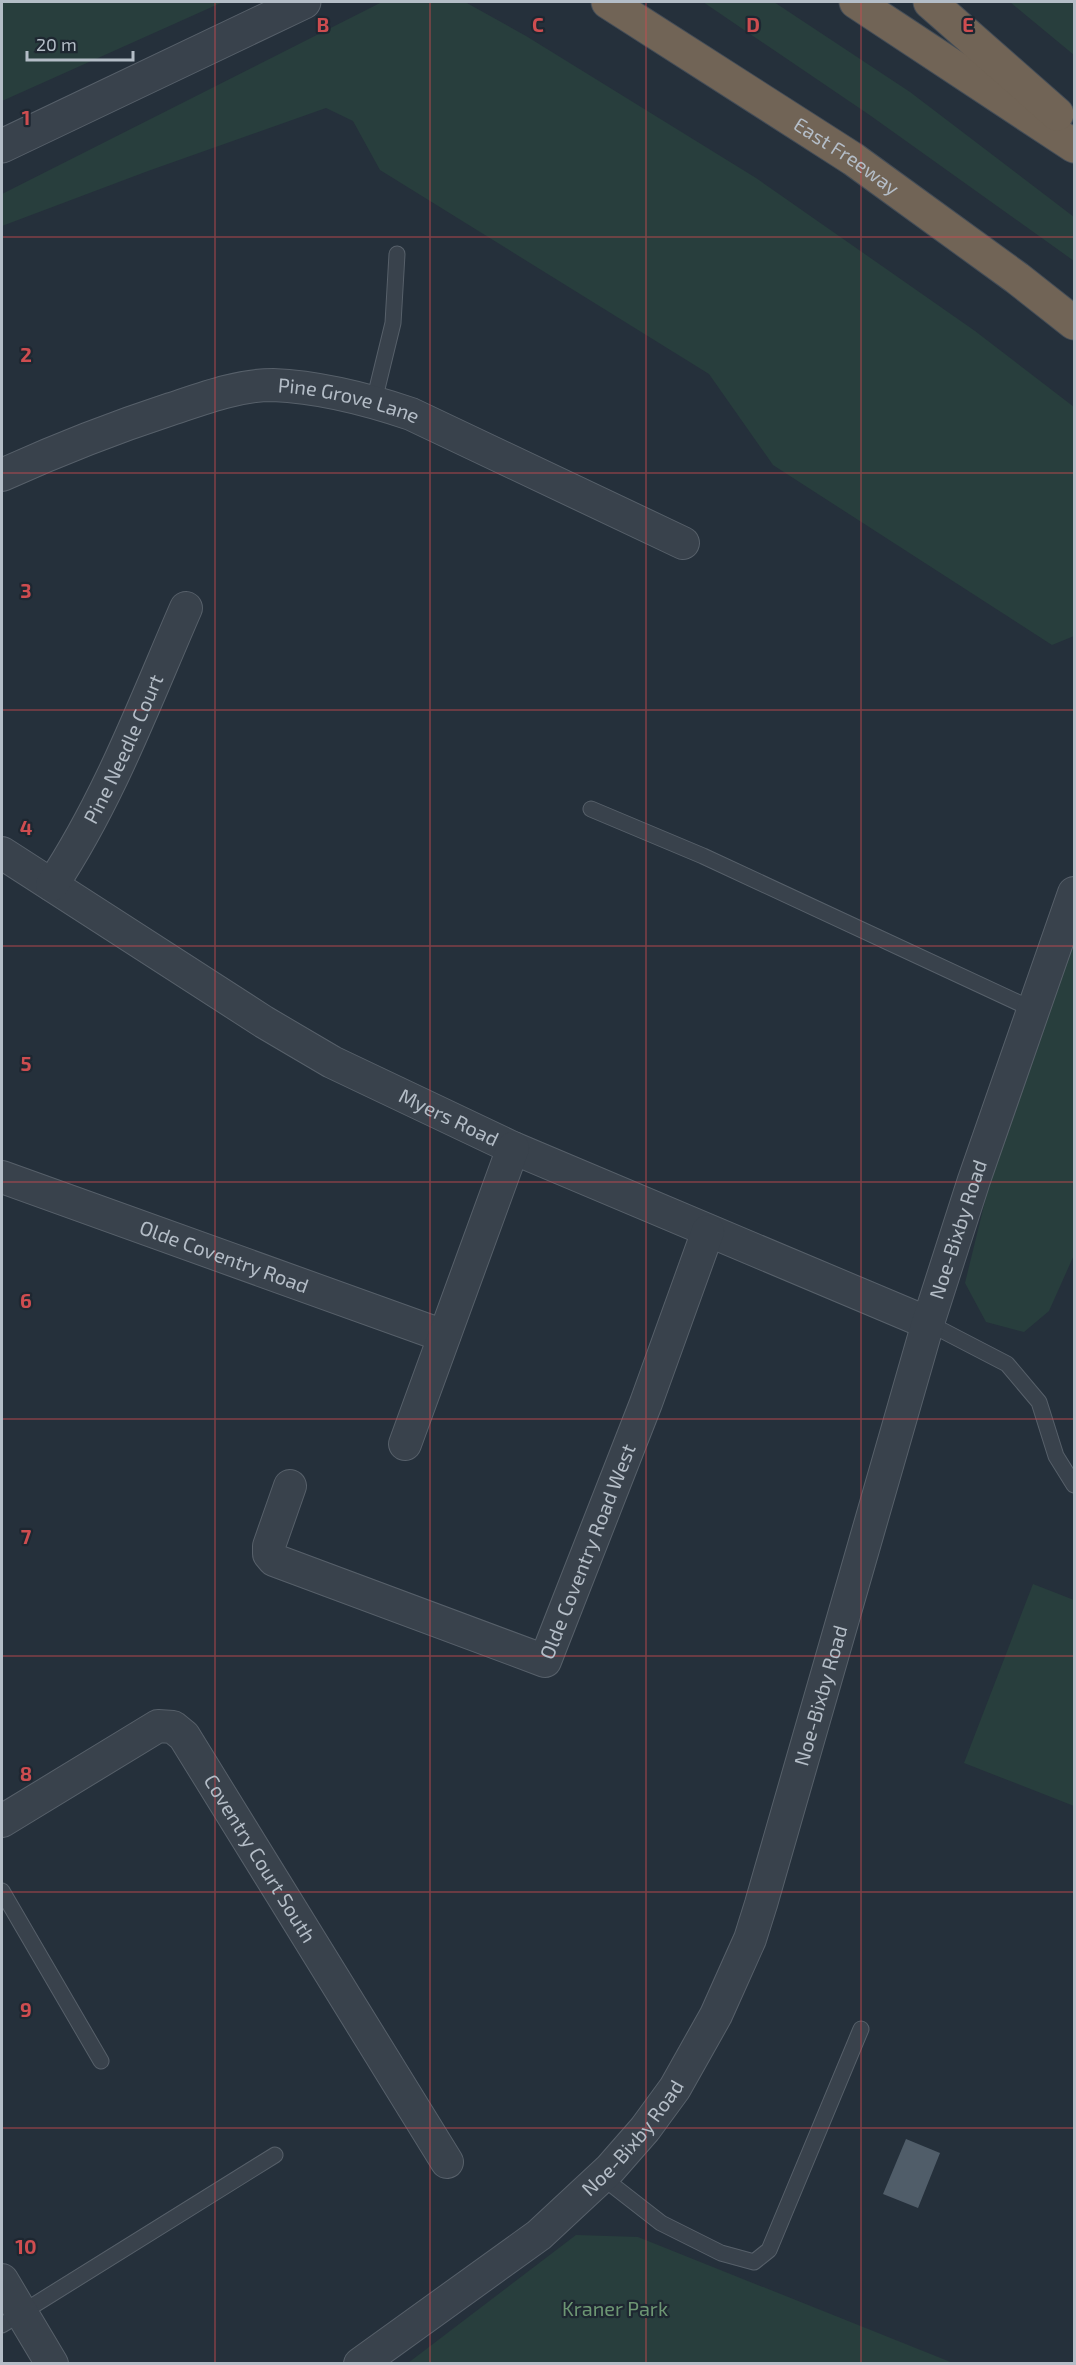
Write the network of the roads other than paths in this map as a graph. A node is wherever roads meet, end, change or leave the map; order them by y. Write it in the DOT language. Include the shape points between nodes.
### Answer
graph roads {
  1 [pos="304,2"];
  2 [pos="598,2"];
  3 [pos="608,2"];
  4 [pos="856,2"];
  5 [pos="930,2"];
  6 [pos="679,47"];
  7 [pos="1074,129"];
  8 [pos="2,146"];
  9 [pos="1074,146"];
  10 [pos="397,254"];
  11 [pos="1074,323"];
  12 [pos="374,401"];
  13 [pos="2,475"];
  14 [pos="683,543"];
  15 [pos="186,608"];
  16 [pos="591,809"];
  17 [pos="2,852"];
  18 [pos="52,885"];
  19 [pos="1074,893"];
  20 [pos="1034,1010"];
  21 [pos="513,1148"];
  22 [pos="2,1177"];
  23 [pos="708,1231"];
  24 [pos="928,1323"];
  25 [pos="444,1336"];
  26 [pos="405,1444"];
  27 [pos="1074,1485"];
  28 [pos="290,1486"];
  29 [pos="2,1821"];
  30 [pos="2,1891"];
  31 [pos="861,2029"];
  32 [pos="100,2061"];
  33 [pos="275,2155"];
  34 [pos="447,2162"];
  35 [pos="602,2177"];
  36 [pos="2,2280"];
  37 [pos="11,2319"];
  38 [pos="52,2364"];
  39 [pos="360,2364"];
  1 -- 8 [label="street"];
  2 -- 6 [label="highway"];
  3 -- 6 [label="highway, East Freeway"];
  4 -- 9 [label="highway"];
  5 -- 7 [label="highway"];
  6 -- 11 [label="highway, East Freeway" via="853,159"];
  10 -- 12 [label="lane" via="393,323"];
  12 -- 13 [label="street, Pine Grove Lane" via="272,385 221,392 53,452"];
  12 -- 14 [label="street, Pine Grove Lane" via="411,414"];
  15 -- 18 [label="street, Pine Needle Court" via="104,796"];
  16 -- 20 [label="lane" via="703,856"];
  17 -- 18 [label="street, Myers Road"];
  18 -- 21 [label="street, Myers Road" via="332,1062"];
  19 -- 20 [label="street, Noe-Bixby Road"];
  20 -- 24 [label="street, Noe-Bixby Road"];
  21 -- 23 [label="street, Myers Road"];
  21 -- 25 [label="street"];
  22 -- 25 [label="street, Olde Coventry Road"];
  23 -- 24 [label="street, Myers Road"];
  23 -- 28 [label="street, Olde Coventry Road West" via="545,1661 274,1560 269,1546"];
  24 -- 27 [label="lane" via="1006,1364 1039,1402 1056,1456"];
  24 -- 35 [label="street, Noe-Bixby Road" via="750,1939 716,2015 675,2088"];
  25 -- 26 [label="street"];
  29 -- 34 [label="street, Coventry Court South" via="158,1726 173,1727 184,1736"];
  30 -- 32 [label="lane"];
  31 -- 35 [label="lane" via="770,2250 754,2262 721,2253 662,2223"];
  33 -- 37 [label="lane"];
  35 -- 39 [label="street, Noe-Bixby Road" via="539,2235"];
  36 -- 37 [label="street"];
  37 -- 38 [label="street"];
}
